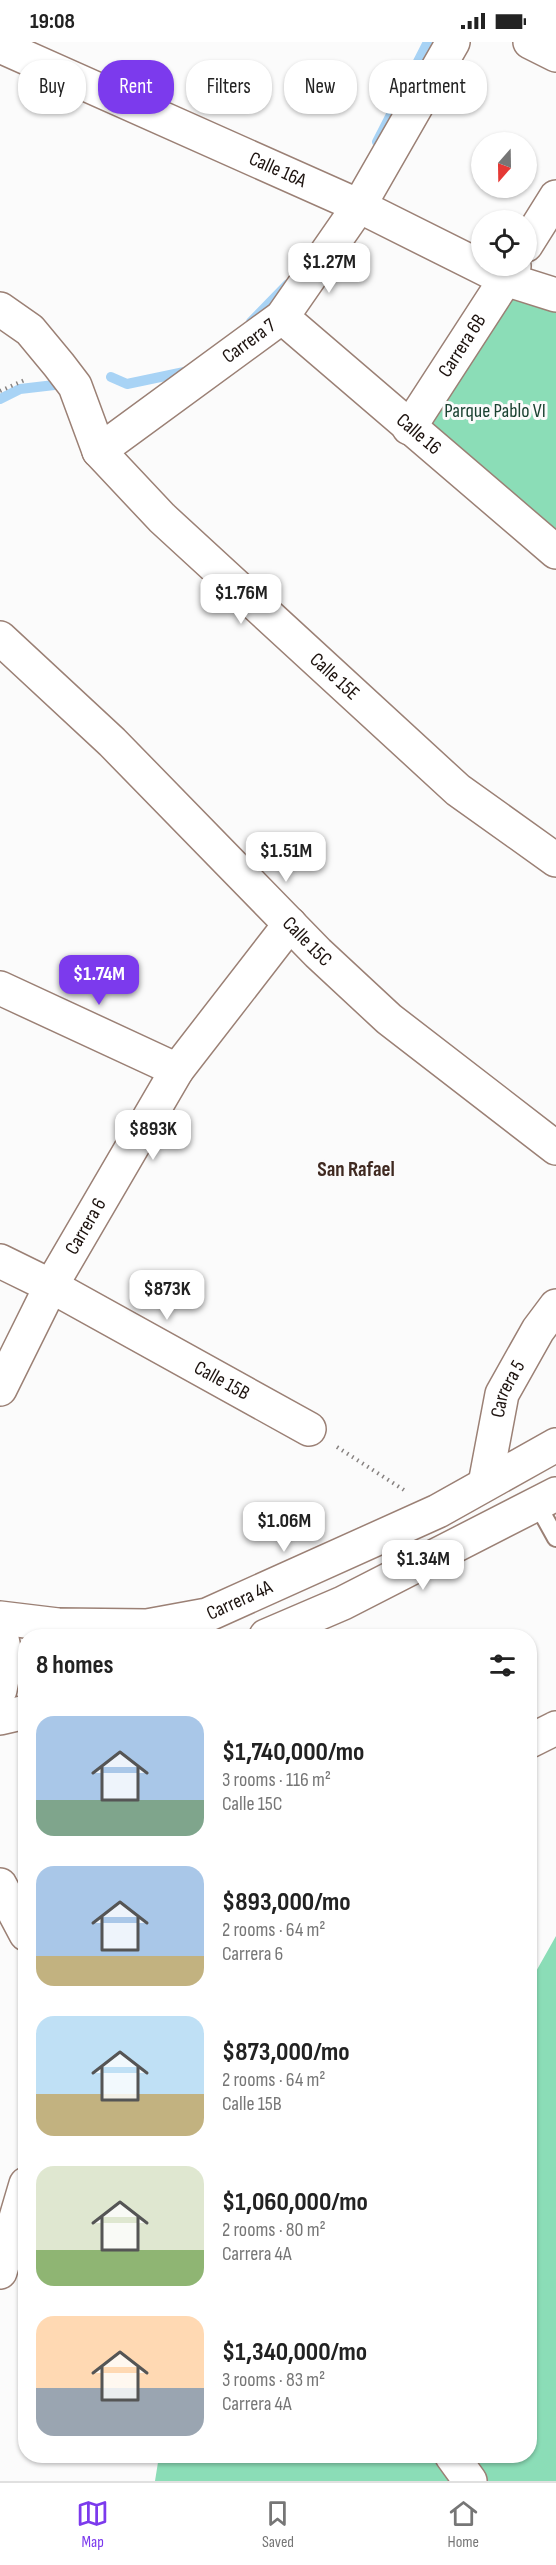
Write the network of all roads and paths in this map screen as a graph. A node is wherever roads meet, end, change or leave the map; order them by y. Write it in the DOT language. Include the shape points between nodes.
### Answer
graph roads {
  1 [pos="453,42"];
  2 [pos="530,42"];
  3 [pos="0,46"];
  4 [pos="556,55"];
  5 [pos="556,197"];
  6 [pos="359,206"];
  7 [pos="537,227"];
  8 [pos="471,255"];
  9 [pos="507,276"];
  10 [pos="518,276"];
  11 [pos="556,296"];
  12 [pos="0,309"];
  13 [pos="282,317"];
  14 [pos="410,428"];
  15 [pos="99,451"];
  16 [pos="556,552"];
  17 [pos="0,638"];
  18 [pos="556,861"];
  19 [pos="290,924"];
  20 [pos="0,988"];
  21 [pos="177,1070"];
  22 [pos="556,1148"];
  23 [pos="0,1261"];
  24 [pos="51,1286"];
  25 [pos="556,1306"];
  26 [pos="0,1389"];
  27 [pos="309,1429"];
  28 [pos="556,1445"];
  29 [pos="485,1484"];
  30 [pos="547,1499"];
  31 [pos="438,1511"];
  32 [pos="556,1538"];
  33 [pos="0,1618"];
  34 [pos="0,1629"];
  35 [pos="284,1629"];
  36 [pos="0,1690"];
  37 [pos="18,1714"];
  38 [pos="0,1718"];
  39 [pos="556,1728"];
  40 [pos="537,1738"];
  41 [pos="0,1885"];
  42 [pos="18,1919"];
  43 [pos="18,2211"];
  44 [pos="0,2271"];
  45 [pos="457,2463"];
  46 [pos="470,2481"];
  1 -- 6 [label="street, Carrera 7"];
  2 -- 4 [label="street"];
  3 -- 6 [label="street, Calle 16A"];
  5 -- 7 [label="street"];
  6 -- 8 [label="street, Calle 16A"];
  6 -- 13 [label="street, Carrera 7"];
  9 -- 14 [label="street, Carrera 6B"];
  10 -- 11 [label="street, Calle 16A"];
  12 -- 15 [label="street, Calle 15E" via="30,330 75,386"];
  13 -- 14 [label="street, Calle 16"];
  13 -- 15 [label="street, Carrera 7"];
  14 -- 16 [label="street, Calle 16"];
  15 -- 18 [label="street, Calle 15E" via="162,518 458,790"];
  17 -- 19 [label="street, Calle 15C" via="112,742"];
  19 -- 21 [label="street, Carrera 6"];
  19 -- 22 [label="street, Calle 15C" via="390,1019"];
  20 -- 21 [label="street"];
  21 -- 24 [label="street, Carrera 6"];
  23 -- 24 [label="street, Calle 15B"];
  24 -- 26 [label="street, Carrera 6"];
  24 -- 27 [label="street, Calle 15B"];
  25 -- 29 [label="street, Carrera 5" via="502,1394"];
  27 -- 31 [label="path"];
  28 -- 29 [label="street, Carrera 4A"];
  29 -- 31 [label="street, Carrera 4A"];
  30 -- 32 [label="lane"];
  30 -- 35 [label="street"];
  31 -- 33 [label="street, Carrera 4A" via="207,1615 147,1626"];
  34 -- 36 [label="street" via="6,1658"];
  37 -- 38 [label="street"];
  39 -- 40 [label="street"];
  41 -- 42 [label="street"];
  43 -- 44 [label="street"];
  45 -- 46 [label="street"];
}
